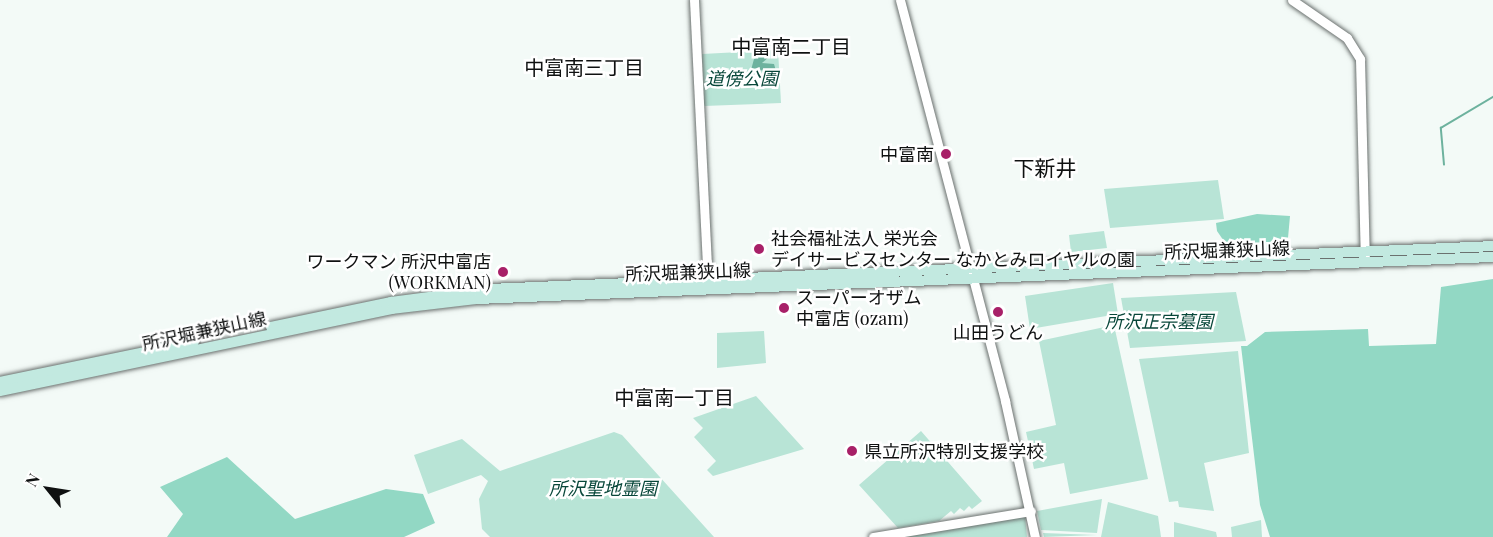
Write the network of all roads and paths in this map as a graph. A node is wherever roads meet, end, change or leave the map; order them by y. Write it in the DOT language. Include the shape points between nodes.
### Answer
graph roads {
  1 [pos="694,0"];
  2 [pos="900,0"];
  3 [pos="1293,0"];
  4 [pos="1493,246"];
  5 [pos="1365,256"];
  6 [pos="1493,257"];
  7 [pos="971,273"];
  8 [pos="708,284"];
  9 [pos="0,382"];
  10 [pos="0,391"];
  11 [pos="1031,511"];
  12 [pos="873,537"];
  13 [pos="1035,537"];
  1 -- 8 [label="street"];
  2 -- 7 [label="street"];
  3 -- 5 [label="street" via="1347,38 1360,59"];
  4 -- 5 [label="main road, 所沢堀兼狭山線"];
  5 -- 6 [label="main road, 所沢堀兼狭山線"];
  5 -- 7 [label="main road, 所沢堀兼狭山線"];
  7 -- 8 [label="main road, 所沢堀兼狭山線"];
  7 -- 11 [label="street"];
  8 -- 9 [label="main road, 所沢堀兼狭山線" via="490,289 391,302"];
  8 -- 10 [label="main road, 所沢堀兼狭山線" via="477,299 392,309"];
  11 -- 12 [label="street"];
  11 -- 13 [label="street"];
}
